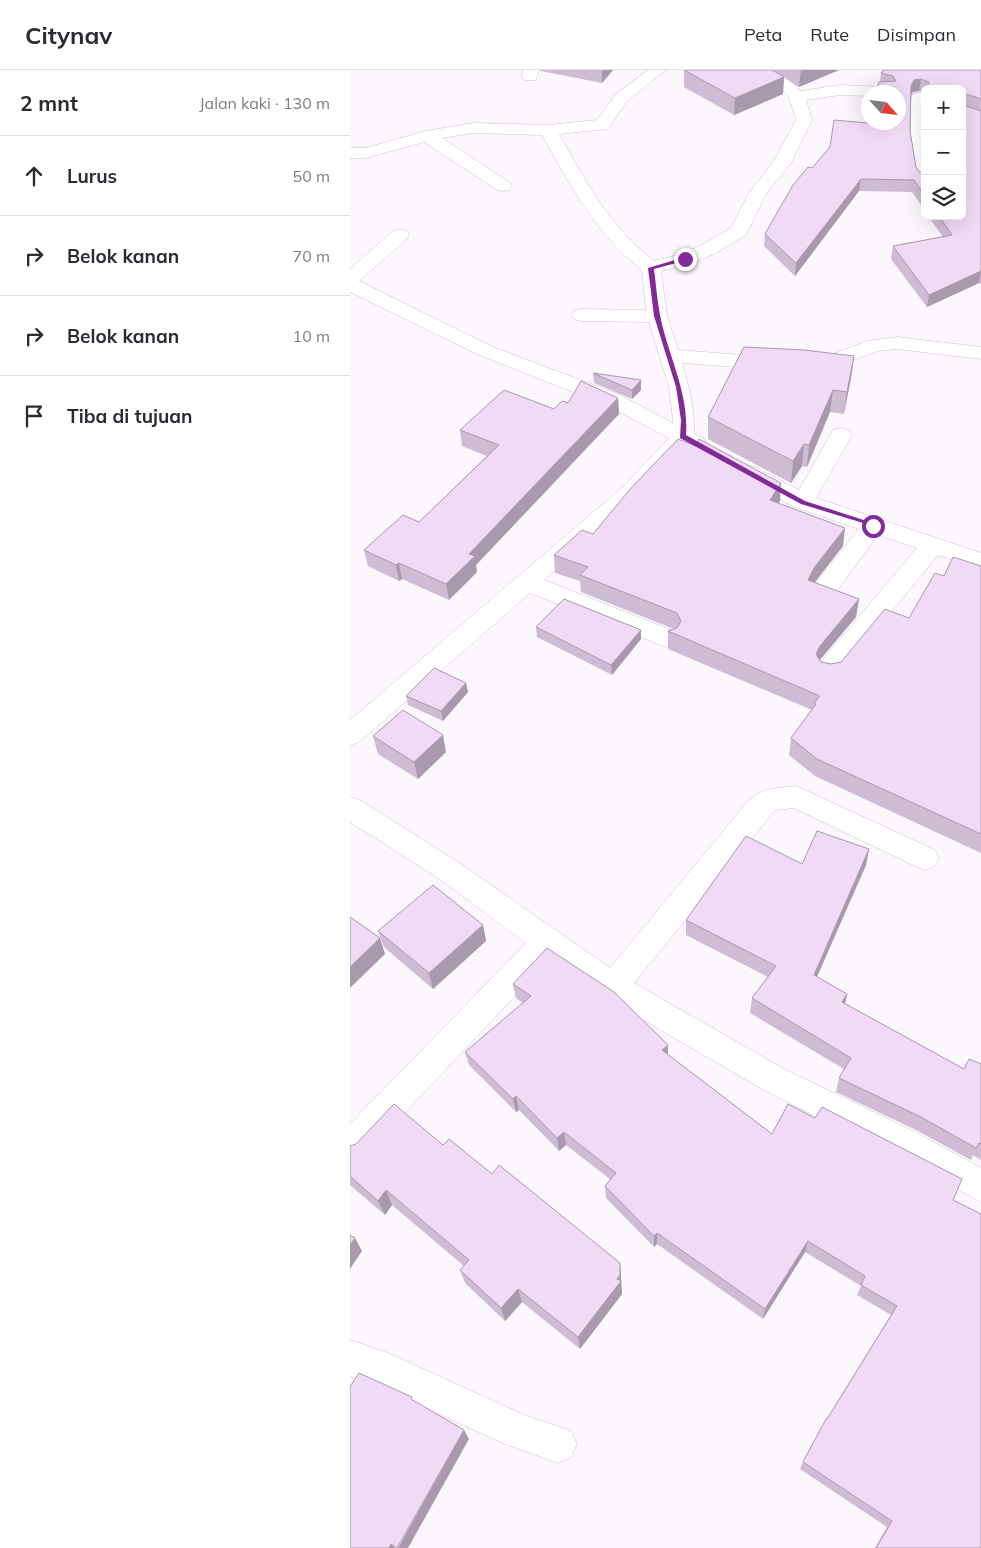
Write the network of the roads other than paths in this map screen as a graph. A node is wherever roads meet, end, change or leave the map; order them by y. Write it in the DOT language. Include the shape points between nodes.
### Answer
graph roads {
  1 [pos="658,70"];
  2 [pos="757,70"];
  3 [pos="861,91"];
  4 [pos="797,96"];
  5 [pos="916,98"];
  6 [pos="548,130"];
  7 [pos="426,136"];
  8 [pos="350,153"];
  9 [pos="924,175"];
  10 [pos="504,186"];
  11 [pos="400,235"];
  12 [pos="651,268"];
  13 [pos="350,279"];
  14 [pos="350,284"];
  15 [pos="581,315"];
  16 [pos="657,316"];
  17 [pos="981,352"];
  18 [pos="669,356"];
  19 [pos="841,435"];
  20 [pos="683,436"];
  21 [pos="803,502"];
  22 [pos="873,526"];
  23 [pos="933,545"];
  24 [pos="981,561"];
  25 [pos="528,583"];
  26 [pos="822,593"];
  27 [pos="667,638"];
  28 [pos="828,671"];
  29 [pos="350,735"];
  30 [pos="350,808"];
  31 [pos="925,858"];
  32 [pos="547,942"];
  33 [pos="613,987"];
  34 [pos="350,1147"];
  35 [pos="981,1186"];
  36 [pos="350,1358"];
  37 [pos="558,1444"];
  1 -- 6 [label="street" via="623,96 602,125"];
  2 -- 4 [label="street" via="788,87"];
  3 -- 4 [label="street" via="840,90"];
  4 -- 12 [label="street" via="804,120 782,163 758,194 738,231 707,250"];
  5 -- 9 [label="street"];
  6 -- 7 [label="street" via="473,128"];
  6 -- 12 [label="street" via="588,202 622,246"];
  7 -- 8 [label="street" via="366,153"];
  7 -- 10 [label="street"];
  11 -- 13 [label="street"];
  12 -- 16 [label="street"];
  14 -- 20 [label="street" via="470,344 613,400"];
  15 -- 16 [label="street"];
  16 -- 18 [label="street"];
  17 -- 18 [label="street" via="897,343 874,345 835,361 792,366"];
  18 -- 20 [label="street" via="679,387"];
  19 -- 21 [label="street"];
  20 -- 21 [label="street"];
  20 -- 25 [label="street" via="632,491"];
  21 -- 22 [label="street"];
  22 -- 23 [label="street"];
  22 -- 26 [label="street"];
  23 -- 24 [label="street"];
  23 -- 28 [label="street"];
  25 -- 27 [label="street"];
  25 -- 29 [label="street"];
  30 -- 32 [label="street" via="451,872"];
  31 -- 33 [label="street" via="796,796 768,800 758,808"];
  32 -- 33 [label="street"];
  32 -- 34 [label="street"];
  33 -- 35 [label="street" via="773,1079 903,1143"];
  36 -- 37 [label="street" via="376,1366 518,1431"];
}
